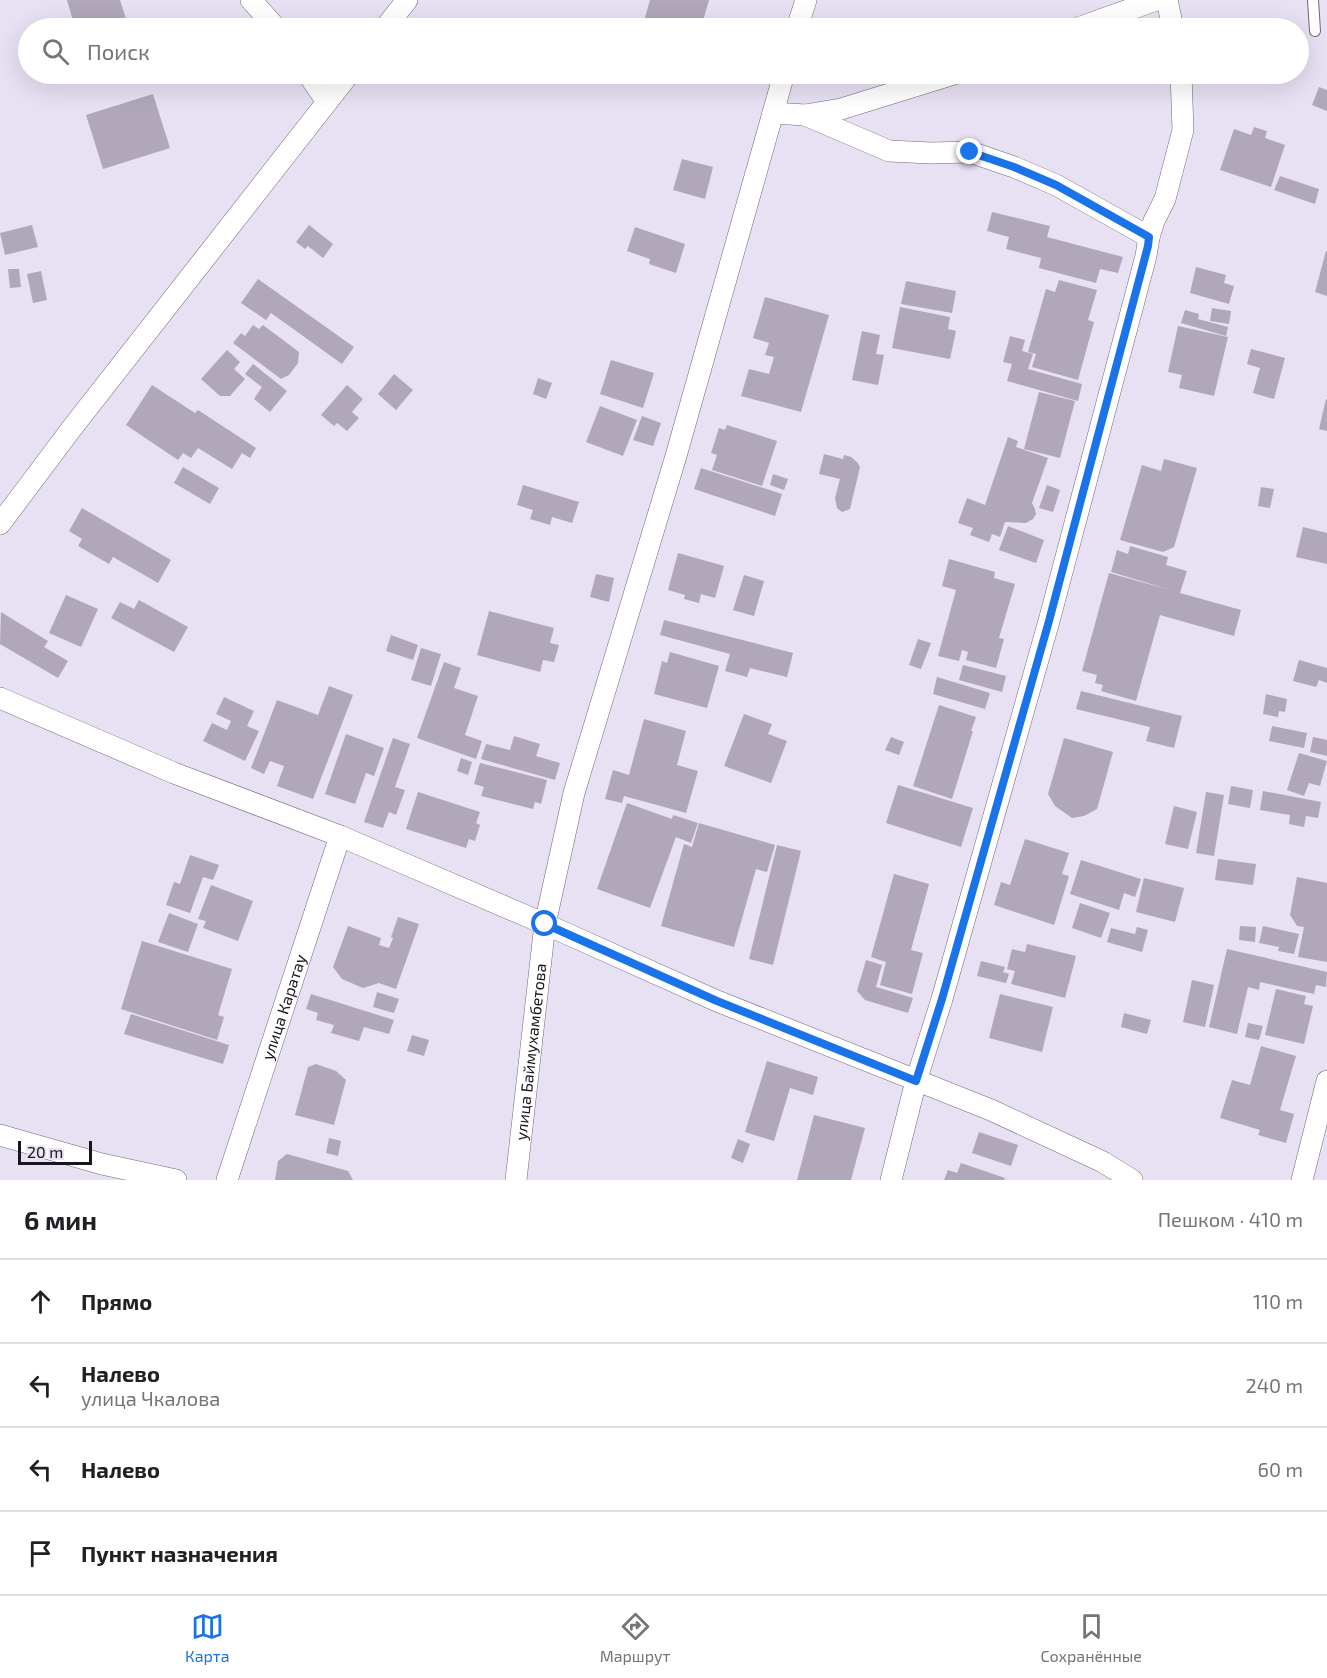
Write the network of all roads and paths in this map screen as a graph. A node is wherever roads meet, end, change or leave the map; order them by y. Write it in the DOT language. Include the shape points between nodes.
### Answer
graph roads {
  1 [pos="251,0"];
  2 [pos="407,0"];
  3 [pos="806,0"];
  4 [pos="1156,0"];
  5 [pos="1167,0"];
  6 [pos="1313,0"];
  7 [pos="267,18"];
  8 [pos="393,18"];
  9 [pos="800,18"];
  10 [pos="1106,18"];
  11 [pos="1171,18"];
  12 [pos="1315,31"];
  13 [pos="315,84"];
  14 [pos="342,84"];
  15 [pos="781,84"];
  16 [pos="922,84"];
  17 [pos="1181,84"];
  18 [pos="327,102"];
  19 [pos="773,113"];
  20 [pos="805,115"];
  21 [pos="1147,246"];
  22 [pos="0,524"];
  23 [pos="0,698"];
  24 [pos="340,836"];
  25 [pos="545,924"];
  26 [pos="916,1081"];
  27 [pos="1327,1082"];
  28 [pos="0,1135"];
  29 [pos="176,1180"];
  30 [pos="226,1180"];
  31 [pos="516,1180"];
  32 [pos="891,1180"];
  33 [pos="1132,1180"];
  34 [pos="1302,1180"];
  1 -- 7 [label="street"];
  2 -- 8 [label="street"];
  3 -- 9 [label="street"];
  4 -- 10 [label="street"];
  5 -- 11 [label="street"];
  6 -- 12 [label="lane"];
  13 -- 18 [label="street"];
  14 -- 18 [label="street"];
  15 -- 19 [label="street, улица Баймухамбетова"];
  16 -- 20 [label="street" via="841,109"];
  17 -- 21 [label="street" via="1183,130 1166,199"];
  18 -- 22 [label="street"];
  19 -- 20 [label="street"];
  19 -- 25 [label="street, улица Баймухамбетова" via="676,456 574,793"];
  20 -- 21 [label="street" via="889,151 970,152 1014,167 1056,185"];
  21 -- 26 [label="street" via="1046,633"];
  23 -- 24 [label="street" via="174,773"];
  24 -- 25 [label="street"];
  24 -- 30 [label="street, улица Каратау"];
  25 -- 26 [label="street" via="717,1001"];
  25 -- 31 [label="street, улица Баймухамбетова"];
  26 -- 32 [label="street"];
  26 -- 33 [label="street" via="991,1110 1103,1162"];
  27 -- 34 [label="street"];
  28 -- 29 [label="street"];
}
